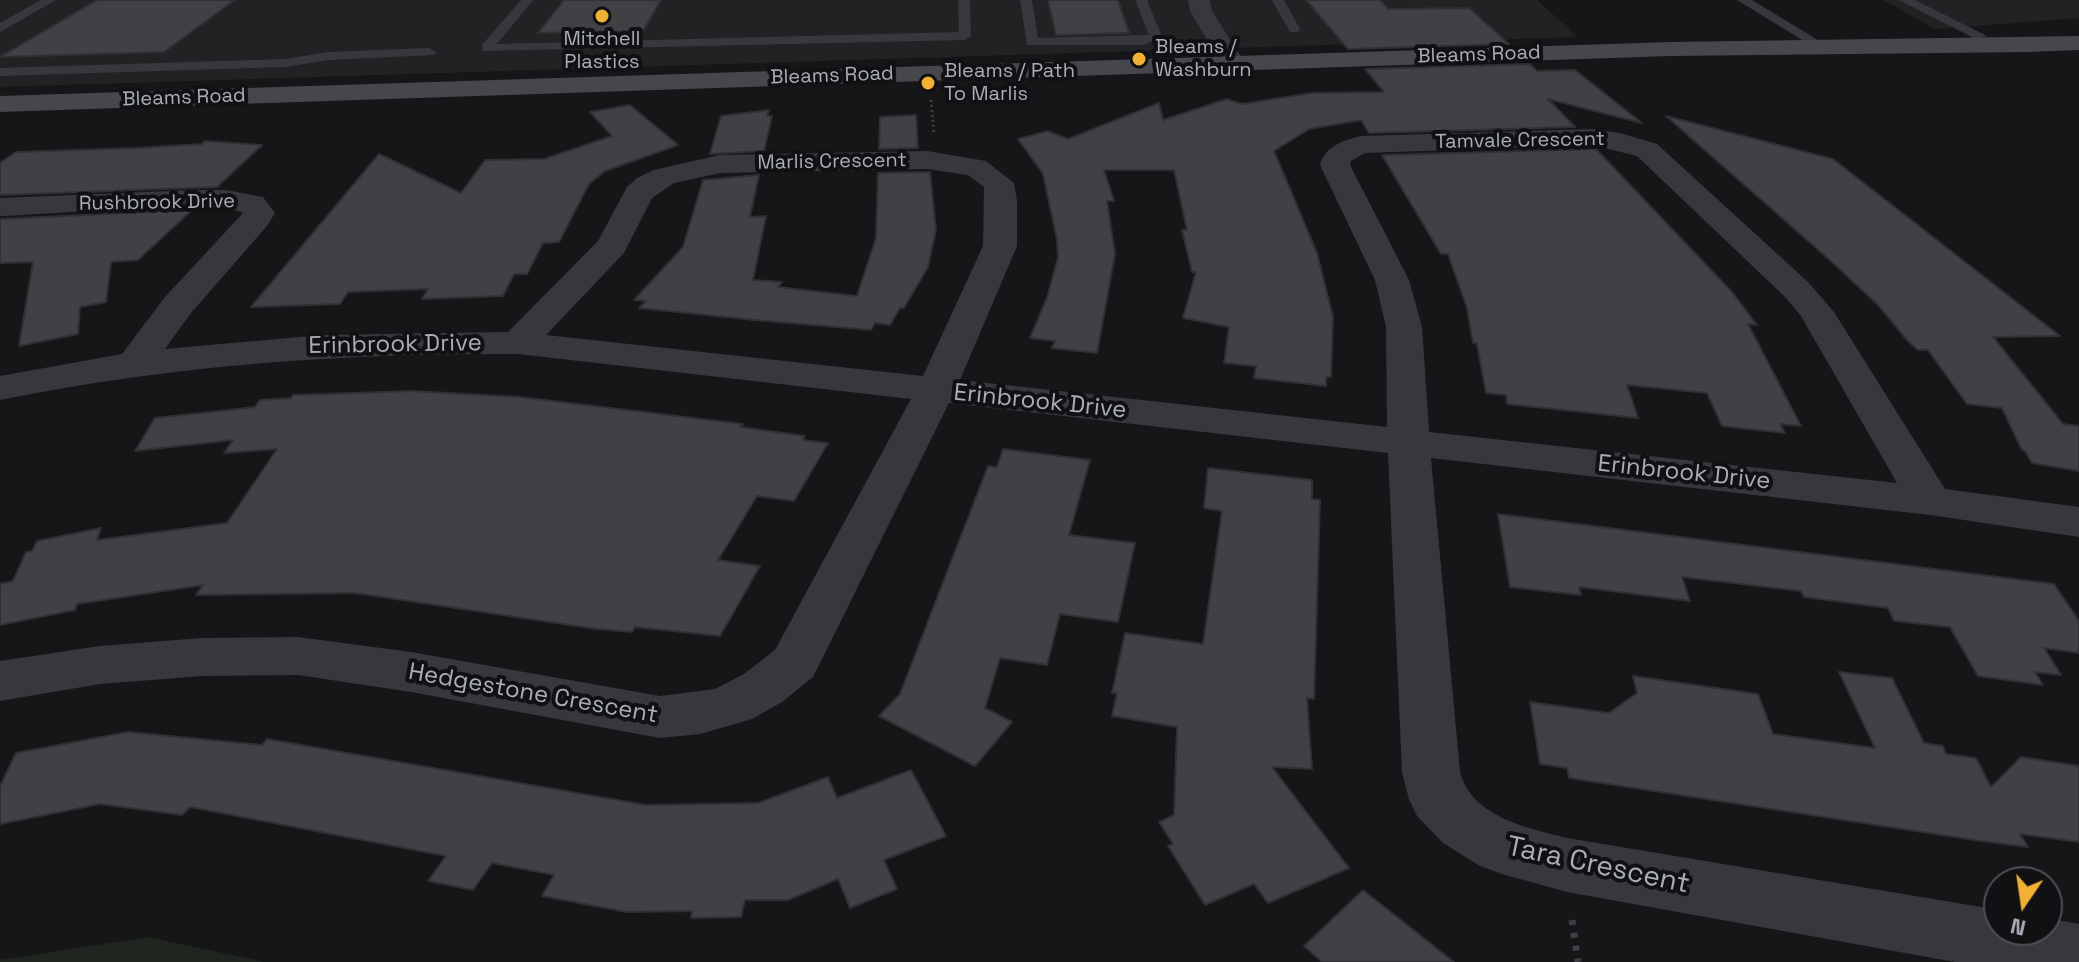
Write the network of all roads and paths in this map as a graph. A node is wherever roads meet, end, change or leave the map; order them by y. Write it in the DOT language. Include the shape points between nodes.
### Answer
graph roads {
  1 [pos="50,0"];
  2 [pos="527,0"];
  3 [pos="964,0"];
  4 [pos="1026,0"];
  5 [pos="1141,0"];
  6 [pos="1199,0"];
  7 [pos="1278,0"];
  8 [pos="1743,0"];
  9 [pos="1905,0"];
  10 [pos="0,28"];
  11 [pos="1294,29"];
  12 [pos="2079,31"];
  13 [pos="1981,36"];
  14 [pos="2071,45"];
  15 [pos="1822,46"];
  16 [pos="1855,46"];
  17 [pos="429,52"];
  18 [pos="1233,63"];
  19 [pos="0,72"];
  20 [pos="930,92"];
  21 [pos="0,104"];
  22 [pos="934,136"];
  23 [pos="0,207"];
  24 [pos="518,343"];
  25 [pos="136,362"];
  26 [pos="0,388"];
  27 [pos="936,390"];
  28 [pos="1410,442"];
  29 [pos="1930,501"];
  30 [pos="2079,522"];
  31 [pos="0,681"];
  32 [pos="1572,920"];
  33 [pos="2079,954"];
  34 [pos="1578,962"];
  1 -- 10 [label="lane"];
  2 -- 3 [label="lane" via="487,48 965,36"];
  4 -- 5 [label="lane" via="1032,42 1156,37"];
  6 -- 18 [label="street"];
  7 -- 11 [label="lane"];
  8 -- 15 [label="lane"];
  9 -- 13 [label="lane"];
  12 -- 13 [label="main road, Bleams Road"];
  13 -- 16 [label="main road, Bleams Road" via="1877,40"];
  14 -- 16 [label="main road, Bleams Road"];
  15 -- 16 [label="main road, Bleams Road"];
  15 -- 18 [label="main road, Bleams Road"];
  17 -- 19 [label="lane" via="285,63"];
  18 -- 21 [label="main road, Bleams Road"];
  20 -- 22 [label="path"];
  23 -- 25 [label="street, Rushbrook Drive" via="204,199 252,204 259,213 251,226 178,305"];
  24 -- 25 [label="street, Erinbrook Drive" via="404,341"];
  24 -- 27 [label="street, Erinbrook Drive"];
  24 -- 27 [label="street, Marlis Crescent" via="612,246 638,194 665,176 720,164 955,162 976,167 999,183 1000,246"];
  25 -- 26 [label="street, Erinbrook Drive"];
  27 -- 28 [label="street, Erinbrook Drive"];
  27 -- 31 [label="street, Hedgestone Crescent" via="794,663 736,706 696,716 660,717 298,656 100,665"];
  28 -- 29 [label="street, Erinbrook Drive"];
  28 -- 29 [label="street, Tamvale Crescent" via="1404,327 1392,280 1335,165 1337,156 1360,145 1607,138 1634,144 1660,159 1796,289 1838,346"];
  28 -- 33 [label="street, Tara Crescent" via="1431,772 1438,799 1464,825 1502,848 1567,865"];
  29 -- 30 [label="street, Erinbrook Drive"];
  32 -- 34 [label="path"];
}
